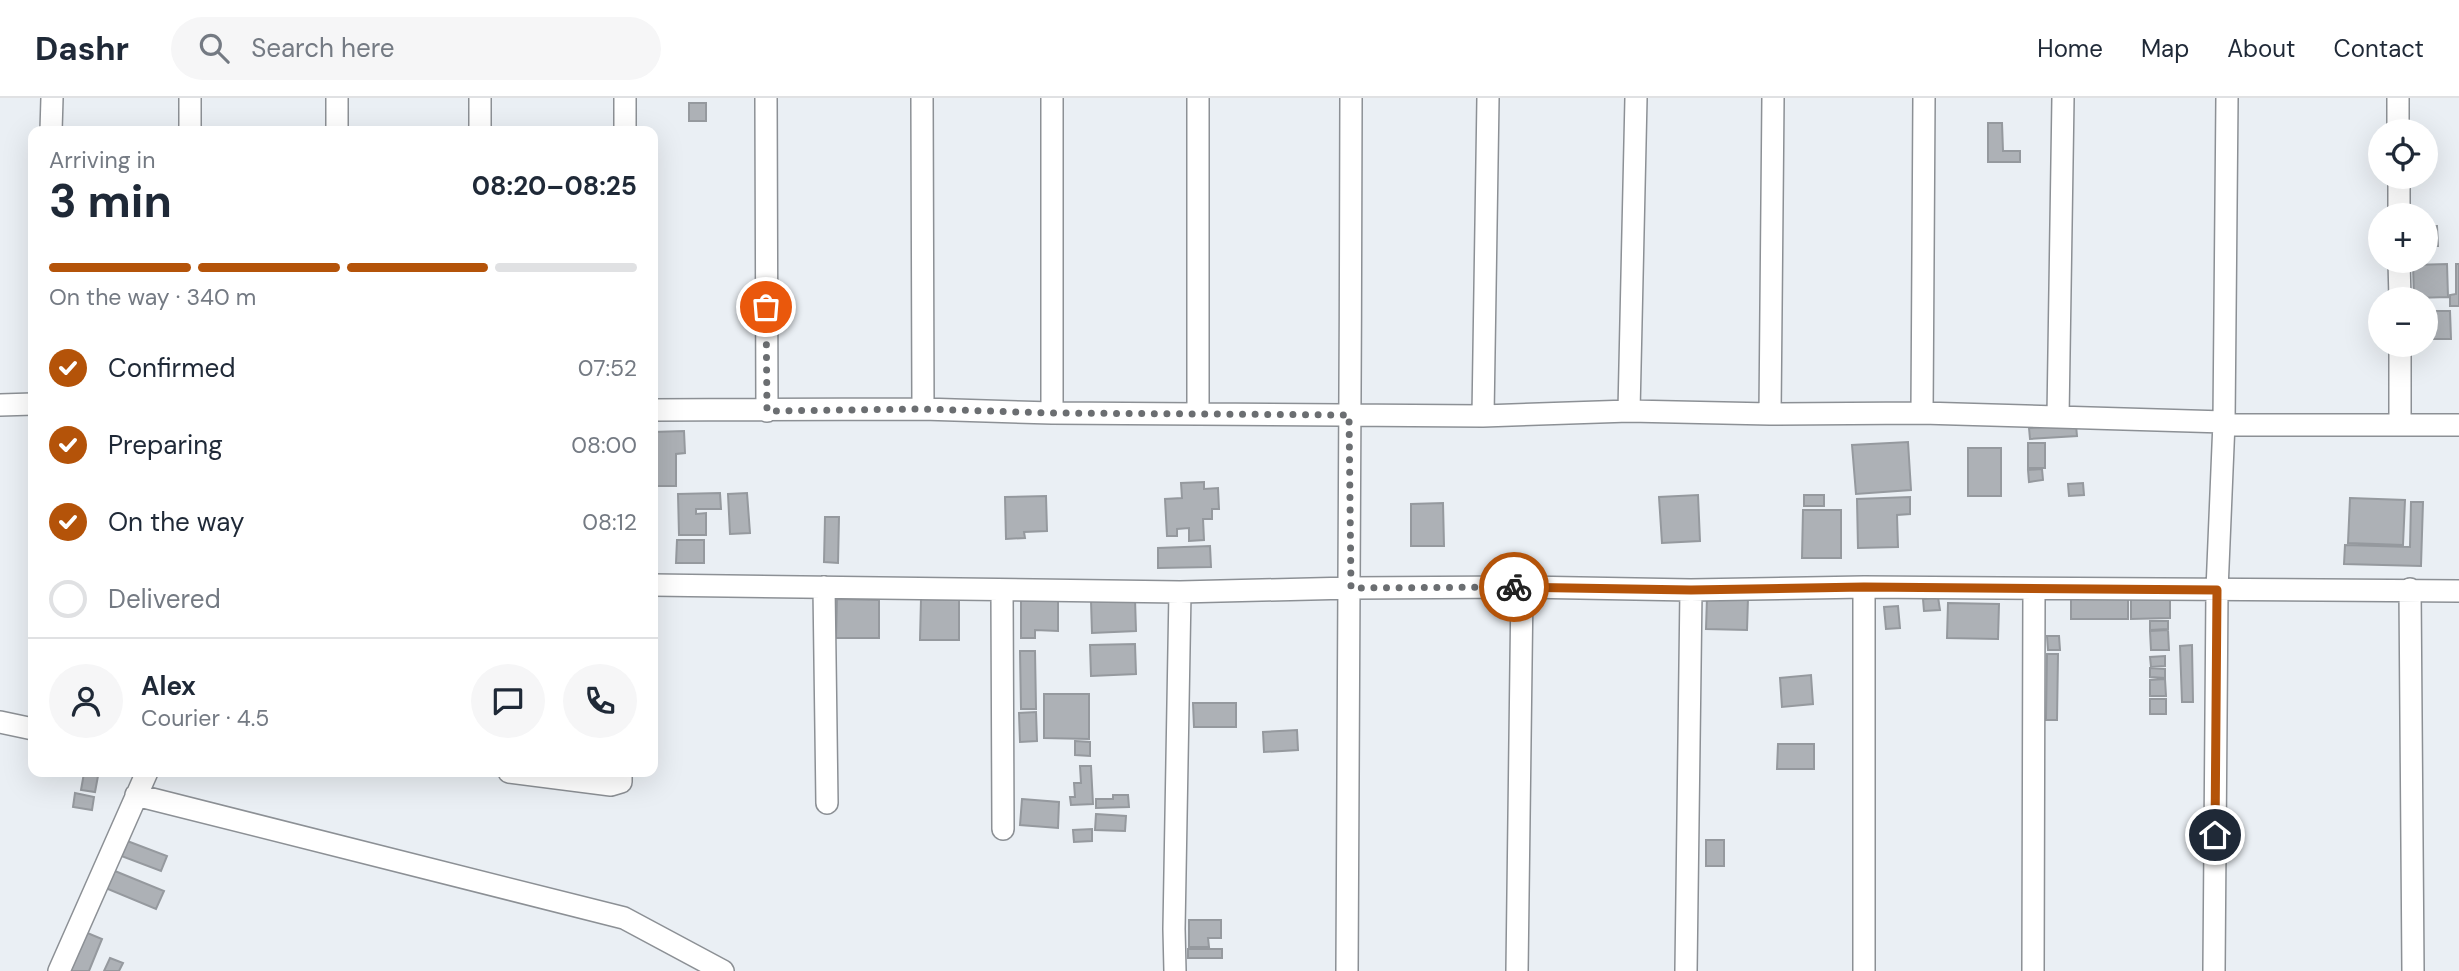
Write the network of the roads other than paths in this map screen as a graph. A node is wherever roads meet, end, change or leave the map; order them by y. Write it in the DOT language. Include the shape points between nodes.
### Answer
graph roads {
  1 [pos="52,98"];
  2 [pos="190,98"];
  3 [pos="337,98"];
  4 [pos="480,98"];
  5 [pos="625,98"];
  6 [pos="766,98"];
  7 [pos="922,98"];
  8 [pos="1052,98"];
  9 [pos="1198,98"];
  10 [pos="1351,98"];
  11 [pos="1488,98"];
  12 [pos="1636,98"];
  13 [pos="1773,98"];
  14 [pos="1924,98"];
  15 [pos="2063,98"];
  16 [pos="2227,98"];
  17 [pos="2398,98"];
  18 [pos="2399,119"];
  19 [pos="51,126"];
  20 [pos="190,126"];
  21 [pos="337,126"];
  22 [pos="480,126"];
  23 [pos="625,126"];
  24 [pos="2400,357"];
  25 [pos="28,404"];
  26 [pos="0,405"];
  27 [pos="923,409"];
  28 [pos="658,410"];
  29 [pos="767,411"];
  30 [pos="1629,411"];
  31 [pos="1052,413"];
  32 [pos="1922,413"];
  33 [pos="1198,414"];
  34 [pos="1770,414"];
  35 [pos="1349,415"];
  36 [pos="1483,416"];
  37 [pos="2058,417"];
  38 [pos="2224,424"];
  39 [pos="2400,425"];
  40 [pos="2459,425"];
  41 [pos="658,585"];
  42 [pos="824,587"];
  43 [pos="1522,587"];
  44 [pos="1864,587"];
  45 [pos="1351,588"];
  46 [pos="2034,589"];
  47 [pos="2410,589"];
  48 [pos="1002,590"];
  49 [pos="1691,590"];
  50 [pos="2217,590"];
  51 [pos="2459,591"];
  52 [pos="1180,592"];
  53 [pos="0,722"];
  54 [pos="28,728"];
  55 [pos="145,777"];
  56 [pos="548,777"];
  57 [pos="621,777"];
  58 [pos="136,795"];
  59 [pos="827,803"];
  60 [pos="1003,829"];
  61 [pos="59,971"];
  62 [pos="723,971"];
  63 [pos="1175,971"];
  64 [pos="1347,971"];
  65 [pos="1517,971"];
  66 [pos="1686,971"];
  67 [pos="1864,971"];
  68 [pos="2033,971"];
  69 [pos="2214,971"];
  70 [pos="2413,971"];
  1 -- 19 [label="street"];
  2 -- 20 [label="street"];
  3 -- 21 [label="street"];
  4 -- 22 [label="street"];
  5 -- 23 [label="street"];
  6 -- 29 [label="street"];
  7 -- 27 [label="street"];
  8 -- 31 [label="street"];
  9 -- 33 [label="street"];
  10 -- 35 [label="street"];
  11 -- 36 [label="street"];
  12 -- 30 [label="street"];
  13 -- 34 [label="street"];
  14 -- 32 [label="street"];
  15 -- 37 [label="street"];
  16 -- 38 [label="street"];
  17 -- 18 [label="street"];
  24 -- 39 [label="street"];
  25 -- 26 [label="street"];
  27 -- 29 [label="street"];
  27 -- 31 [label="street"];
  28 -- 29 [label="street"];
  30 -- 34 [label="street"];
  30 -- 36 [label="street"];
  31 -- 33 [label="street"];
  32 -- 34 [label="street"];
  32 -- 37 [label="street"];
  33 -- 35 [label="street"];
  35 -- 36 [label="street"];
  35 -- 45 [label="street"];
  37 -- 38 [label="street"];
  38 -- 39 [label="street"];
  38 -- 50 [label="street"];
  39 -- 40 [label="street"];
  41 -- 42 [label="street"];
  42 -- 48 [label="street"];
  42 -- 59 [label="street"];
  43 -- 45 [label="street"];
  43 -- 49 [label="street"];
  43 -- 65 [label="street"];
  44 -- 46 [label="street"];
  44 -- 49 [label="street"];
  44 -- 67 [label="street"];
  45 -- 52 [label="street"];
  45 -- 64 [label="street"];
  46 -- 50 [label="street"];
  46 -- 68 [label="street"];
  47 -- 50 [label="street"];
  47 -- 51 [label="street"];
  47 -- 70 [label="street"];
  48 -- 52 [label="street"];
  48 -- 60 [label="street"];
  49 -- 66 [label="street"];
  50 -- 69 [label="street"];
  52 -- 63 [label="street"];
  53 -- 54 [label="street"];
  55 -- 58 [label="street"];
  56 -- 57 [label="street" via="611,785 621,782"];
  58 -- 61 [label="street"];
  58 -- 62 [label="street" via="624,918"];
}
